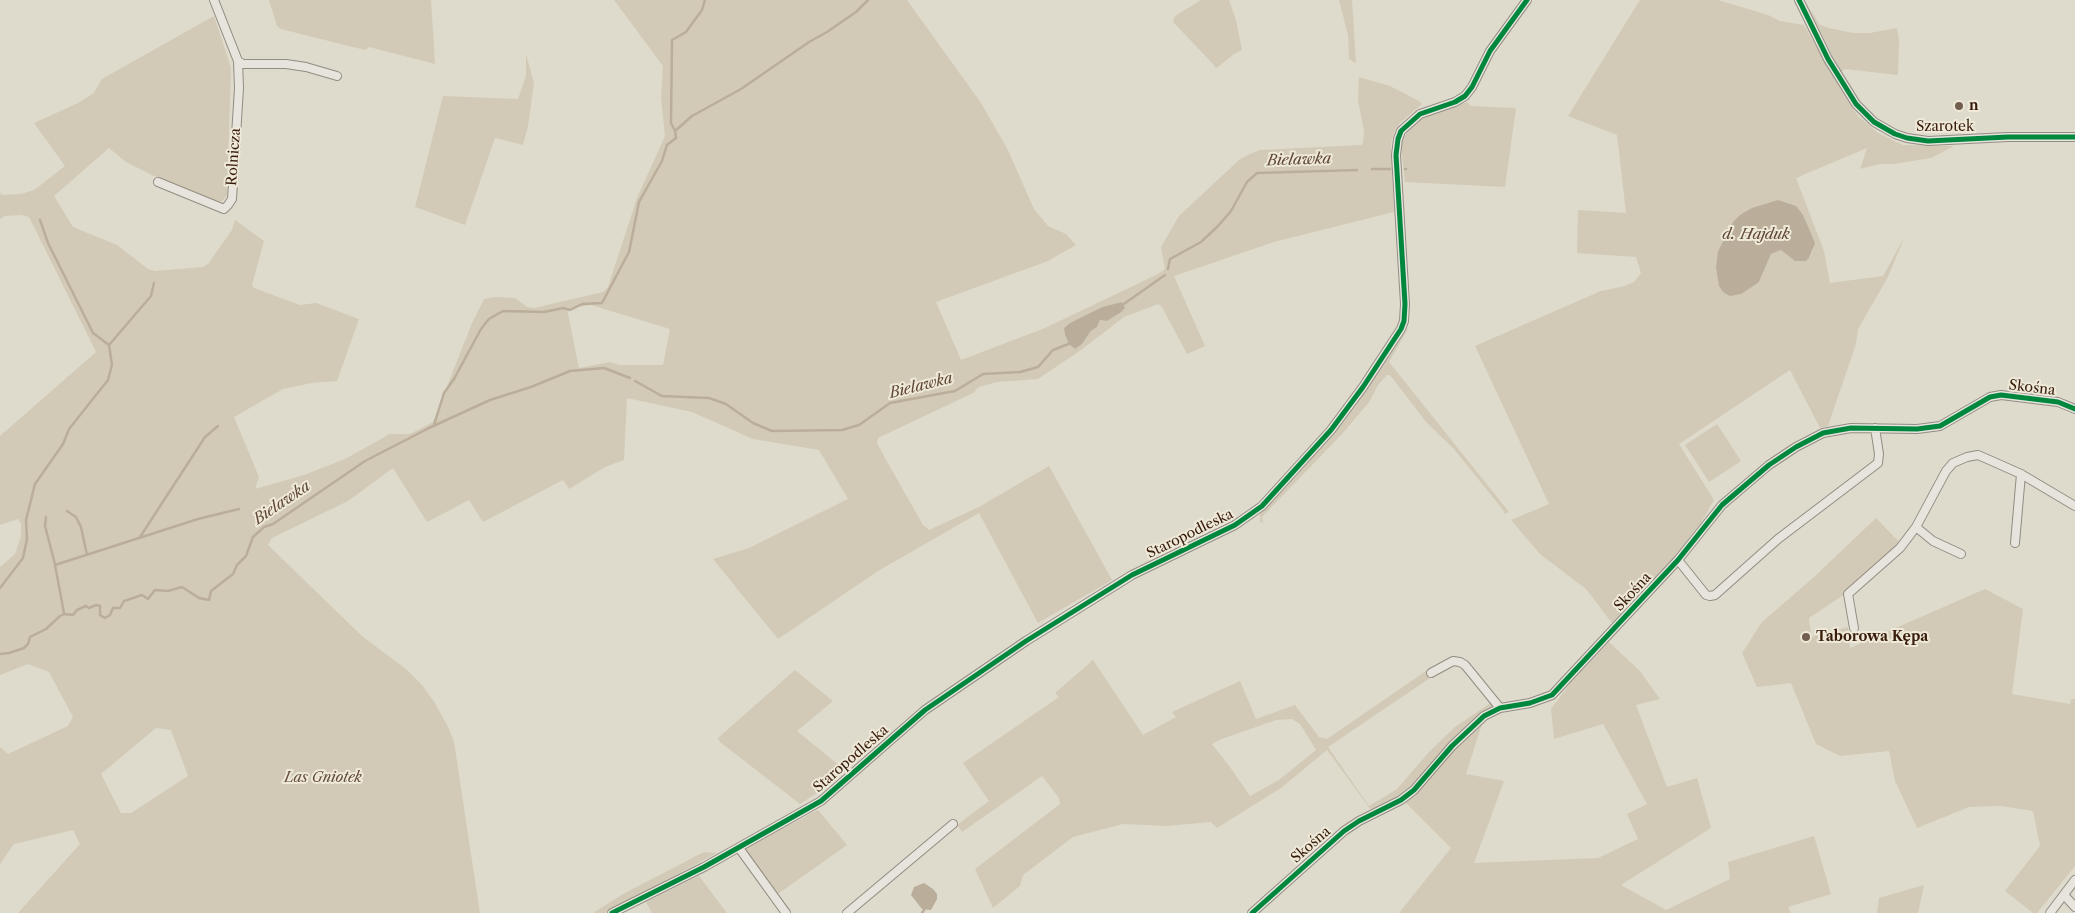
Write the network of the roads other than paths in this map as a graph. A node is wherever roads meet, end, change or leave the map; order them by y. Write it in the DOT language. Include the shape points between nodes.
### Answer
graph roads {
  1 [pos="214,0"];
  2 [pos="1527,0"];
  3 [pos="1798,0"];
  4 [pos="238,61"];
  5 [pos="337,76"];
  6 [pos="2075,137"];
  7 [pos="158,182"];
  8 [pos="2075,408"];
  9 [pos="1875,428"];
  10 [pos="2021,474"];
  11 [pos="2075,506"];
  12 [pos="1916,527"];
  13 [pos="2016,543"];
  14 [pos="1961,554"];
  15 [pos="1678,560"];
  16 [pos="1854,628"];
  17 [pos="1431,673"];
  18 [pos="1500,708"];
  19 [pos="953,824"];
  20 [pos="739,848"];
  21 [pos="2075,880"];
  22 [pos="2064,895"];
  23 [pos="2075,907"];
  24 [pos="612,913"];
  25 [pos="786,913"];
  26 [pos="847,913"];
  27 [pos="1252,913"];
  28 [pos="2050,913"];
  1 -- 4 [label="street, Rolnicza"];
  2 -- 20 [label="street, Staropodleska" via="1490,51 1465,96 1420,114 1402,131 1396,155 1404,321 1363,387 1330,430 1262,506 1235,525 1132,575 1026,641 925,710 821,801"];
  3 -- 6 [label="street, Szarotek" via="1828,59 1856,104 1874,122 1894,134 1940,141"];
  4 -- 5 [label="street" via="243,64 306,67"];
  4 -- 7 [label="street, Rolnicza" via="232,199 228,206 224,209"];
  8 -- 9 [label="street, Skośna" via="2058,402 1990,397 1940,426 1917,430"];
  9 -- 15 [label="street, Skośna" via="1824,433 1796,446 1722,505"];
  9 -- 15 [label="street" via="1878,463 1778,539 1715,595 1706,595"];
  10 -- 11 [label="street"];
  10 -- 12 [label="street" via="1978,455 1954,463 1946,471"];
  10 -- 13 [label="street"];
  12 -- 14 [label="street" via="1933,541"];
  12 -- 16 [label="street" via="1900,548 1848,594"];
  15 -- 18 [label="street, Skośna" via="1552,695"];
  17 -- 18 [label="street" via="1453,661 1460,662"];
  18 -- 27 [label="street, Skośna" via="1475,723 1414,790 1344,831"];
  19 -- 26 [label="street"];
  20 -- 24 [label="street, Staropodleska"];
  20 -- 25 [label="street"];
  21 -- 22 [label="street"];
  22 -- 23 [label="street"];
  22 -- 28 [label="street"];
}
